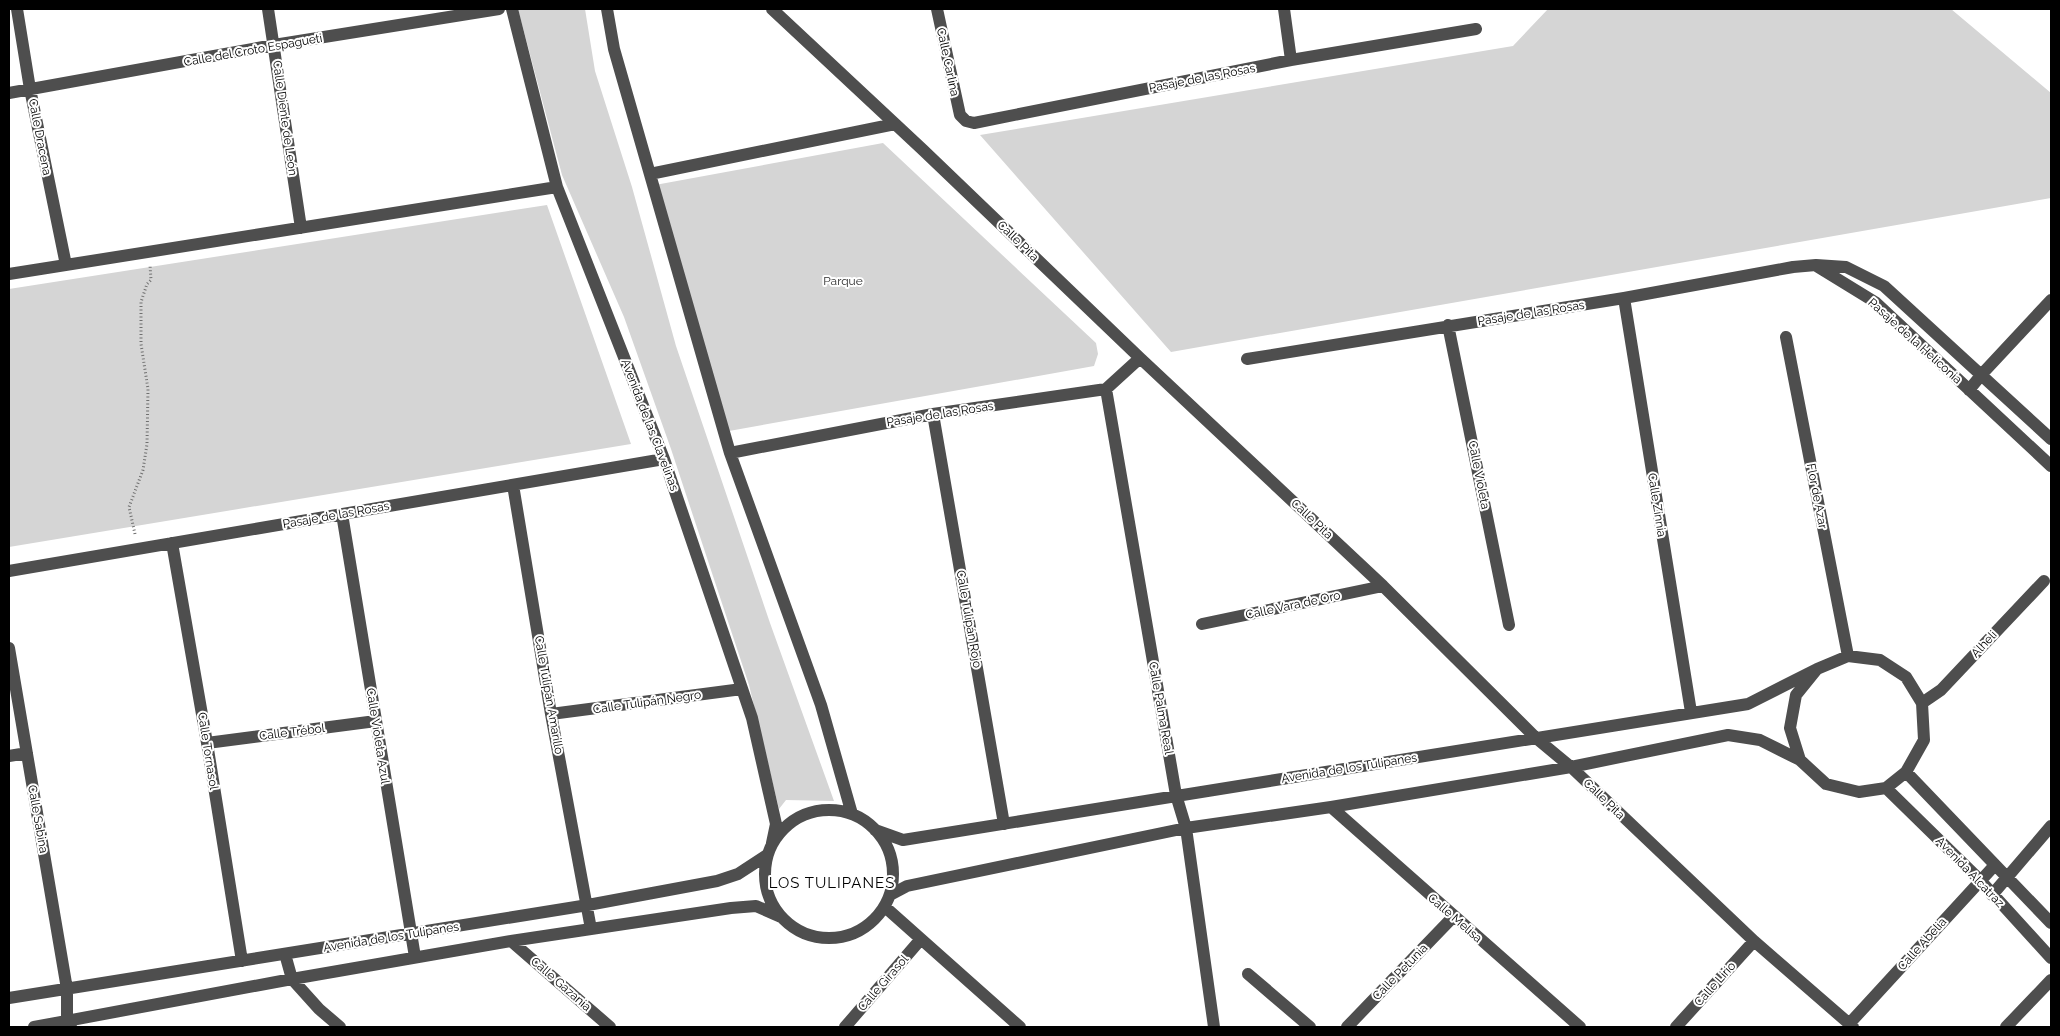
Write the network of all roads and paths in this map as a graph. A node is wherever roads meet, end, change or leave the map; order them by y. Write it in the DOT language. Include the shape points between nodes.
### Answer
graph roads {
  1 [pos="17,9"];
  2 [pos="268,9"];
  3 [pos="498,9"];
  4 [pos="512,9"];
  5 [pos="607,9"];
  6 [pos="772,9"];
  7 [pos="937,9"];
  8 [pos="1284,9"];
  9 [pos="1476,29"];
  10 [pos="274,46"];
  11 [pos="1291,60"];
  12 [pos="30,89"];
  13 [pos="9,92"];
  14 [pos="960,115"];
  15 [pos="896,124"];
  16 [pos="650,174"];
  17 [pos="557,187"];
  18 [pos="301,228"];
  19 [pos="148,252"];
  20 [pos="66,265"];
  21 [pos="1816,265"];
  22 [pos="9,274"];
  23 [pos="1624,298"];
  24 [pos="2051,300"];
  25 [pos="1448,325"];
  26 [pos="1786,337"];
  27 [pos="1140,358"];
  28 [pos="1247,359"];
  29 [pos="1982,374"];
  30 [pos="1106,389"];
  31 [pos="1970,390"];
  32 [pos="933,414"];
  33 [pos="2051,439"];
  34 [pos="730,452"];
  35 [pos="664,459"];
  36 [pos="2051,466"];
  37 [pos="513,485"];
  38 [pos="342,514"];
  39 [pos="172,543"];
  40 [pos="138,549"];
  41 [pos="9,571"];
  42 [pos="2044,581"];
  43 [pos="1383,586"];
  44 [pos="1202,624"];
  45 [pos="1509,625"];
  46 [pos="9,648"];
  47 [pos="1848,656"];
  48 [pos="1817,669"];
  49 [pos="742,689"];
  50 [pos="1922,703"];
  51 [pos="1691,712"];
  52 [pos="552,714"];
  53 [pos="376,721"];
  54 [pos="1536,738"];
  55 [pos="207,743"];
  56 [pos="27,752"];
  57 [pos="9,756"];
  58 [pos="1800,760"];
  59 [pos="1571,767"];
  60 [pos="1906,772"];
  61 [pos="1886,788"];
  62 [pos="1176,795"];
  63 [pos="1331,807"];
  64 [pos="852,814"];
  65 [pos="1004,824"];
  66 [pos="2051,826"];
  67 [pos="1186,828"];
  68 [pos="875,830"];
  69 [pos="770,849"];
  70 [pos="1995,865"];
  71 [pos="2007,878"];
  72 [pos="1980,880"];
  73 [pos="890,895"];
  74 [pos="1992,895"];
  75 [pos="588,905"];
  76 [pos="885,907"];
  77 [pos="781,917"];
  78 [pos="1453,917"];
  79 [pos="2051,923"];
  80 [pos="591,929"];
  81 [pos="410,934"];
  82 [pos="921,939"];
  83 [pos="511,940"];
  84 [pos="1754,941"];
  85 [pos="285,954"];
  86 [pos="414,957"];
  87 [pos="2051,958"];
  88 [pos="242,960"];
  89 [pos="1248,974"];
  90 [pos="292,979"];
  91 [pos="2051,980"];
  92 [pos="67,989"];
  93 [pos="9,998"];
  94 [pos="69,1024"];
  95 [pos="1851,1026"];
  96 [pos="34,1027"];
  97 [pos="340,1027"];
  98 [pos="610,1027"];
  99 [pos="845,1027"];
  100 [pos="1020,1027"];
  101 [pos="1214,1027"];
  102 [pos="1310,1027"];
  103 [pos="1347,1027"];
  104 [pos="1580,1027"];
  105 [pos="1676,1027"];
  106 [pos="2006,1027"];
  1 -- 12 [label="street, Calle Dracena"];
  2 -- 10 [label="street, Calle Diente de León"];
  3 -- 10 [label="street, Calle del Croto Espagueti"];
  4 -- 17 [label="street, Avenida de las Clavelinas"];
  5 -- 16 [label="street" via="614,49"];
  6 -- 15 [label="street, Calle Pita"];
  7 -- 14 [label="street, Calle Carlina"];
  8 -- 11 [label="street"];
  9 -- 11 [label="street, Pasaje de las Rosas"];
  10 -- 12 [label="street, Calle del Croto Espagueti"];
  10 -- 18 [label="street, Calle Diente de León"];
  11 -- 14 [label="street, Pasaje de las Rosas" via="974,123"];
  12 -- 13 [label="street, Calle del Croto Espagueti"];
  12 -- 20 [label="street, Calle Dracena"];
  15 -- 16 [label="street"];
  15 -- 27 [label="street, Calle Pita"];
  16 -- 34 [label="street"];
  17 -- 18 [label="street"];
  17 -- 35 [label="street, Avenida de las Clavelinas"];
  18 -- 19 [label="street"];
  19 -- 20 [label="street"];
  19 -- 40 [label="path" via="152,275 141,302 141,344 148,389 147,444 143,470 129,507"];
  20 -- 22 [label="street"];
  21 -- 23 [label="street, Pasaje de las Rosas"];
  21 -- 29 [label="street, Pasaje de la Heliconia" via="1846,267 1884,286"];
  21 -- 31 [label="street, Pasaje de la Heliconia" via="1875,302"];
  23 -- 25 [label="street, Pasaje de las Rosas"];
  23 -- 51 [label="street, Calle Zinnia"];
  24 -- 29 [label="street"];
  25 -- 28 [label="street, Pasaje de las Rosas"];
  25 -- 45 [label="street, Calle Violeta"];
  26 -- 47 [label="street, Flor de Azar"];
  27 -- 30 [label="street"];
  27 -- 43 [label="street, Calle Pita"];
  29 -- 31 [label="street"];
  29 -- 33 [label="street, Pasaje de la Heliconia"];
  30 -- 32 [label="street, Pasaje de las Rosas"];
  30 -- 62 [label="street, Calle Palma Real"];
  31 -- 36 [label="street, Pasaje de la Heliconia"];
  32 -- 34 [label="street, Pasaje de las Rosas"];
  32 -- 65 [label="street, Calle Tulipán Rojo"];
  34 -- 64 [label="street" via="821,705"];
  35 -- 37 [label="street, Pasaje de las Rosas"];
  35 -- 49 [label="street, Avenida de las Clavelinas"];
  37 -- 38 [label="street, Pasaje de las Rosas"];
  37 -- 52 [label="street, Calle Tulipán Amarillo"];
  38 -- 39 [label="street, Pasaje de las Rosas"];
  38 -- 53 [label="street, Calle Violeta Azul"];
  39 -- 40 [label="street, Pasaje de las Rosas"];
  39 -- 55 [label="street, Calle Tornasol"];
  40 -- 41 [label="street, Pasaje de las Rosas"];
  42 -- 50 [label="street, Alheli" via="1941,690"];
  43 -- 44 [label="street, Calle Vara de Oro"];
  43 -- 54 [label="street, Calle Pita"];
  46 -- 56 [label="street, Calle Sabina"];
  47 -- 48 [label="street, Avenida de los Tulipanes"];
  47 -- 50 [label="street, Avenida de los Tulipanes" via="1880,660 1906,677"];
  48 -- 51 [label="street, Avenida de los Tulipanes" via="1748,704"];
  48 -- 58 [label="street, Avenida de los Tulipanes" via="1796,696 1794,704 1790,728"];
  49 -- 52 [label="street, Calle Tulipán Negro"];
  49 -- 69 [label="street, Avenida de las Clavelinas" via="752,718 776,824"];
  50 -- 60 [label="street, Avenida de los Tulipanes" via="1924,740"];
  51 -- 54 [label="street, Avenida de los Tulipanes"];
  52 -- 75 [label="street, Calle Tulipán Amarillo"];
  53 -- 55 [label="street, Calle Trébol"];
  53 -- 81 [label="street, Calle Violeta Azul"];
  54 -- 59 [label="street, Calle Pita"];
  54 -- 62 [label="street, Avenida de los Tulipanes"];
  55 -- 88 [label="street, Calle Tornasol"];
  56 -- 57 [label="street"];
  56 -- 92 [label="street, Calle Sabina"];
  58 -- 59 [label="street, Avenida de los Tulipanes" via="1760,740 1728,735"];
  58 -- 61 [label="street, Avenida de los Tulipanes" via="1826,784 1859,792"];
  59 -- 63 [label="street, Avenida de los Tulipanes"];
  59 -- 84 [label="street, Calle Pita"];
  60 -- 61 [label="street, Avenida de los Tulipanes"];
  60 -- 70 [label="street, Avenida Alcatraz"];
  61 -- 72 [label="street, Avenida Alcatraz"];
  62 -- 65 [label="street, Avenida de los Tulipanes"];
  62 -- 67 [label="street, Calle Palma Real"];
  63 -- 67 [label="street, Avenida de los Tulipanes"];
  63 -- 78 [label="street, Calle Melisa"];
  64 -- 68 [label="street"];
  64 -- 69 [label="street" via="825,810 806,814 789,823"];
  65 -- 68 [label="street, Avenida de los Tulipanes" via="903,840"];
  66 -- 71 [label="street"];
  67 -- 73 [label="street, Avenida de los Tulipanes" via="907,886"];
  67 -- 101 [label="street, Calle Palma Real"];
  68 -- 73 [label="street" via="890,854 893,867"];
  69 -- 75 [label="street, Avenida de los Tulipanes" via="738,874 718,881"];
  69 -- 77 [label="street" via="765,868 767,894"];
  70 -- 71 [label="street, Avenida Alcatraz"];
  70 -- 72 [label="street, Calle Abelia"];
  71 -- 74 [label="street"];
  71 -- 79 [label="street, Avenida Alcatraz"];
  72 -- 74 [label="street, Avenida Alcatraz"];
  72 -- 95 [label="street, Calle Abelia"];
  73 -- 76 [label="street"];
  74 -- 87 [label="street, Avenida Alcatraz"];
  75 -- 80 [label="street, Calle Tulipán Amarillo"];
  75 -- 81 [label="street, Avenida de los Tulipanes"];
  76 -- 77 [label="street" via="866,927 841,938 828,939 802,932"];
  76 -- 82 [label="street"];
  77 -- 80 [label="street, Avenida de los Tulipanes" via="756,906"];
  78 -- 103 [label="street, Calle Petunia"];
  78 -- 104 [label="street, Calle Melisa"];
  80 -- 83 [label="street, Avenida de los Tulipanes"];
  81 -- 85 [label="street, Avenida de los Tulipanes"];
  81 -- 86 [label="street, Calle Violeta Azul"];
  82 -- 99 [label="street, Calle Girasol"];
  82 -- 100 [label="street"];
  83 -- 86 [label="street, Avenida de los Tulipanes"];
  83 -- 98 [label="street, Calle Gazania"];
  84 -- 95 [label="street, Calle Pita"];
  84 -- 105 [label="street, Calle Lirio"];
  85 -- 88 [label="street, Avenida de los Tulipanes"];
  85 -- 90 [label="street"];
  86 -- 90 [label="street, Avenida de los Tulipanes"];
  88 -- 92 [label="street, Avenida de los Tulipanes"];
  89 -- 102 [label="street"];
  90 -- 94 [label="street, Avenida de los Tulipanes"];
  90 -- 97 [label="street"];
  91 -- 106 [label="street"];
  92 -- 93 [label="street, Avenida de los Tulipanes"];
  92 -- 94 [label="street, Calle Sabina"];
  94 -- 96 [label="street, Avenida de los Tulipanes"];
}
